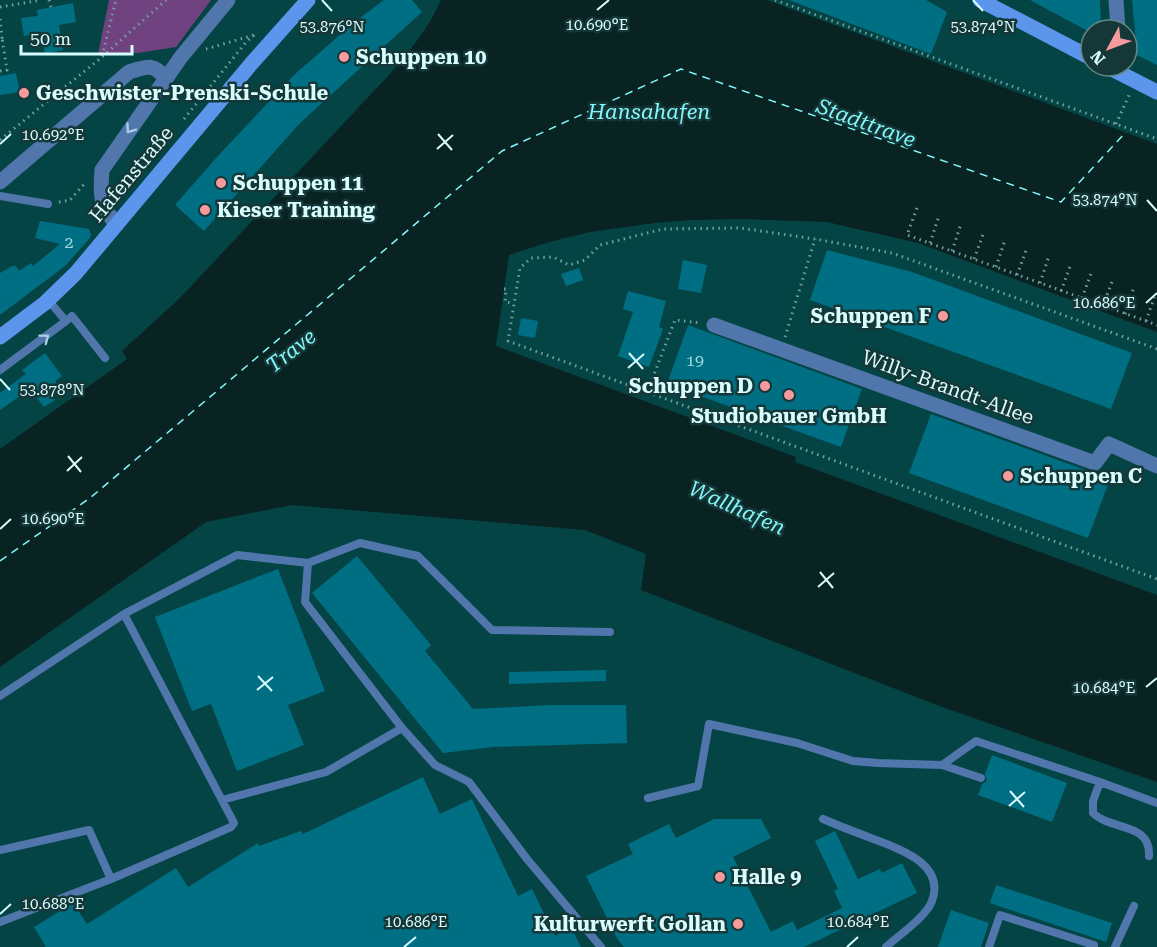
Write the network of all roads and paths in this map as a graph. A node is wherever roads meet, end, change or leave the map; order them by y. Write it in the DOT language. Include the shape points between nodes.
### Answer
graph roads {
  1 [pos="41,0"];
  2 [pos="49,0"];
  3 [pos="116,0"];
  4 [pos="166,0"];
  5 [pos="228,0"];
  6 [pos="308,0"];
  7 [pos="776,0"];
  8 [pos="980,0"];
  9 [pos="1116,0"];
  10 [pos="0,7"];
  11 [pos="51,7"];
  12 [pos="1117,18"];
  13 [pos="0,19"];
  14 [pos="287,24"];
  15 [pos="1,38"];
  16 [pos="1079,52"];
  17 [pos="102,57"];
  18 [pos="181,57"];
  19 [pos="0,72"];
  20 [pos="1130,78"];
  21 [pos="166,79"];
  22 [pos="1135,81"];
  23 [pos="1157,92"];
  24 [pos="1116,124"];
  25 [pos="1157,139"];
  26 [pos="0,140"];
  27 [pos="90,178"];
  28 [pos="0,182"];
  29 [pos="0,196"];
  30 [pos="48,204"];
  31 [pos="917,208"];
  32 [pos="939,216"];
  33 [pos="117,224"];
  34 [pos="961,224"];
  35 [pos="984,232"];
  36 [pos="815,239"];
  37 [pos="1005,240"];
  38 [pos="930,243"];
  39 [pos="1027,248"];
  40 [pos="952,251"];
  41 [pos="1049,256"];
  42 [pos="974,259"];
  43 [pos="1071,264"];
  44 [pos="996,267"];
  45 [pos="1092,271"];
  46 [pos="1017,275"];
  47 [pos="1113,279"];
  48 [pos="1040,283"];
  49 [pos="1134,287"];
  50 [pos="504,289"];
  51 [pos="1061,291"];
  52 [pos="1155,295"];
  53 [pos="1082,298"];
  54 [pos="48,300"];
  55 [pos="513,303"];
  56 [pos="1103,306"];
  57 [pos="1125,314"];
  58 [pos="66,321"];
  59 [pos="1146,321"];
  60 [pos="714,325"];
  61 [pos="1157,325"];
  62 [pos="0,337"];
  63 [pos="782,349"];
  64 [pos="105,358"];
  65 [pos="0,370"];
  66 [pos="648,391"];
  67 [pos="1157,466"];
  68 [pos="308,563"];
  69 [pos="124,614"];
  70 [pos="610,632"];
  71 [pos="0,696"];
  72 [pos="402,728"];
  73 [pos="942,765"];
  74 [pos="981,778"];
  75 [pos="1100,782"];
  76 [pos="648,798"];
  77 [pos="222,800"];
  78 [pos="1157,803"];
  79 [pos="823,819"];
  80 [pos="0,850"];
  81 [pos="1149,856"];
  82 [pos="111,879"];
  83 [pos="1134,906"];
  84 [pos="0,922"];
  85 [pos="601,947"];
  86 [pos="886,947"];
  87 [pos="989,947"];
  88 [pos="1094,947"];
  89 [pos="1115,947"];
  1 -- 10 [label="path"];
  2 -- 11 [label="path"];
  3 -- 17 [label="path"];
  4 -- 17 [label="path"];
  5 -- 18 [label="street"];
  6 -- 14 [label="main road, Hafenstraße"];
  7 -- 24 [label="path"];
  8 -- 16 [label="main road"];
  9 -- 12 [label="street"];
  13 -- 15 [label="path"];
  14 -- 18 [label="path"];
  14 -- 33 [label="main road, Hafenstraße"];
  15 -- 19 [label="path" via="7,70"];
  17 -- 26 [label="path"];
  18 -- 21 [label="street"];
  20 -- 22 [label="main road"];
  21 -- 28 [label="street" via="153,67 129,72"];
  21 -- 33 [label="street, one-way" via="102,170 103,208"];
  22 -- 23 [label="main road"];
  22 -- 24 [label="path"];
  24 -- 25 [label="path"];
  27 -- 30 [label="path" via="70,200"];
  29 -- 30 [label="lane"];
  31 -- 38 [label="path" via="907,235"];
  32 -- 38 [label="path"];
  33 -- 54 [label="main road, Hafenstraße"];
  34 -- 40 [label="path"];
  35 -- 42 [label="path"];
  36 -- 63 [label="path"];
  37 -- 44 [label="path"];
  38 -- 40 [label="path"];
  39 -- 46 [label="path"];
  40 -- 42 [label="path"];
  41 -- 48 [label="path"];
  42 -- 44 [label="path"];
  43 -- 51 [label="path"];
  44 -- 46 [label="path"];
  45 -- 53 [label="path"];
  46 -- 48 [label="path"];
  47 -- 56 [label="path"];
  48 -- 51 [label="path"];
  49 -- 57 [label="path"];
  50 -- 55 [label="path" via="505,302"];
  51 -- 53 [label="path"];
  52 -- 59 [label="path"];
  53 -- 56 [label="path"];
  54 -- 58 [label="lane"];
  54 -- 62 [label="main road, Hafenstraße"];
  56 -- 57 [label="path"];
  57 -- 59 [label="path"];
  58 -- 64 [label="lane" via="72,316"];
  65 -- 58 [label="lane, one-way"];
  59 -- 61 [label="path"];
  60 -- 63 [label="street, Willy-Brandt-Allee"];
  60 -- 66 [label="path" via="675,320"];
  63 -- 67 [label="street, Willy-Brandt-Allee" via="1095,463 1109,444"];
  68 -- 69 [label="lane" via="237,555"];
  68 -- 70 [label="lane" via="360,543 418,556 492,630"];
  68 -- 72 [label="lane" via="305,602"];
  69 -- 71 [label="lane"];
  69 -- 77 [label="lane"];
  72 -- 77 [label="lane" via="327,772"];
  72 -- 85 [label="lane" via="435,765 469,782 527,860"];
  73 -- 74 [label="lane"];
  73 -- 75 [label="lane" via="976,741"];
  73 -- 76 [label="lane" via="853,761 797,743 709,724 698,786"];
  75 -- 78 [label="lane"];
  75 -- 81 [label="lane" via="1093,813 1145,837 1150,845"];
  77 -- 82 [label="lane" via="234,823 231,827"];
  79 -- 86 [label="lane" via="912,855 930,872 934,883 932,902"];
  80 -- 82 [label="lane" via="89,830"];
  82 -- 84 [label="lane"];
  83 -- 89 [label="lane"];
  87 -- 88 [label="lane" via="1000,915"];
}
